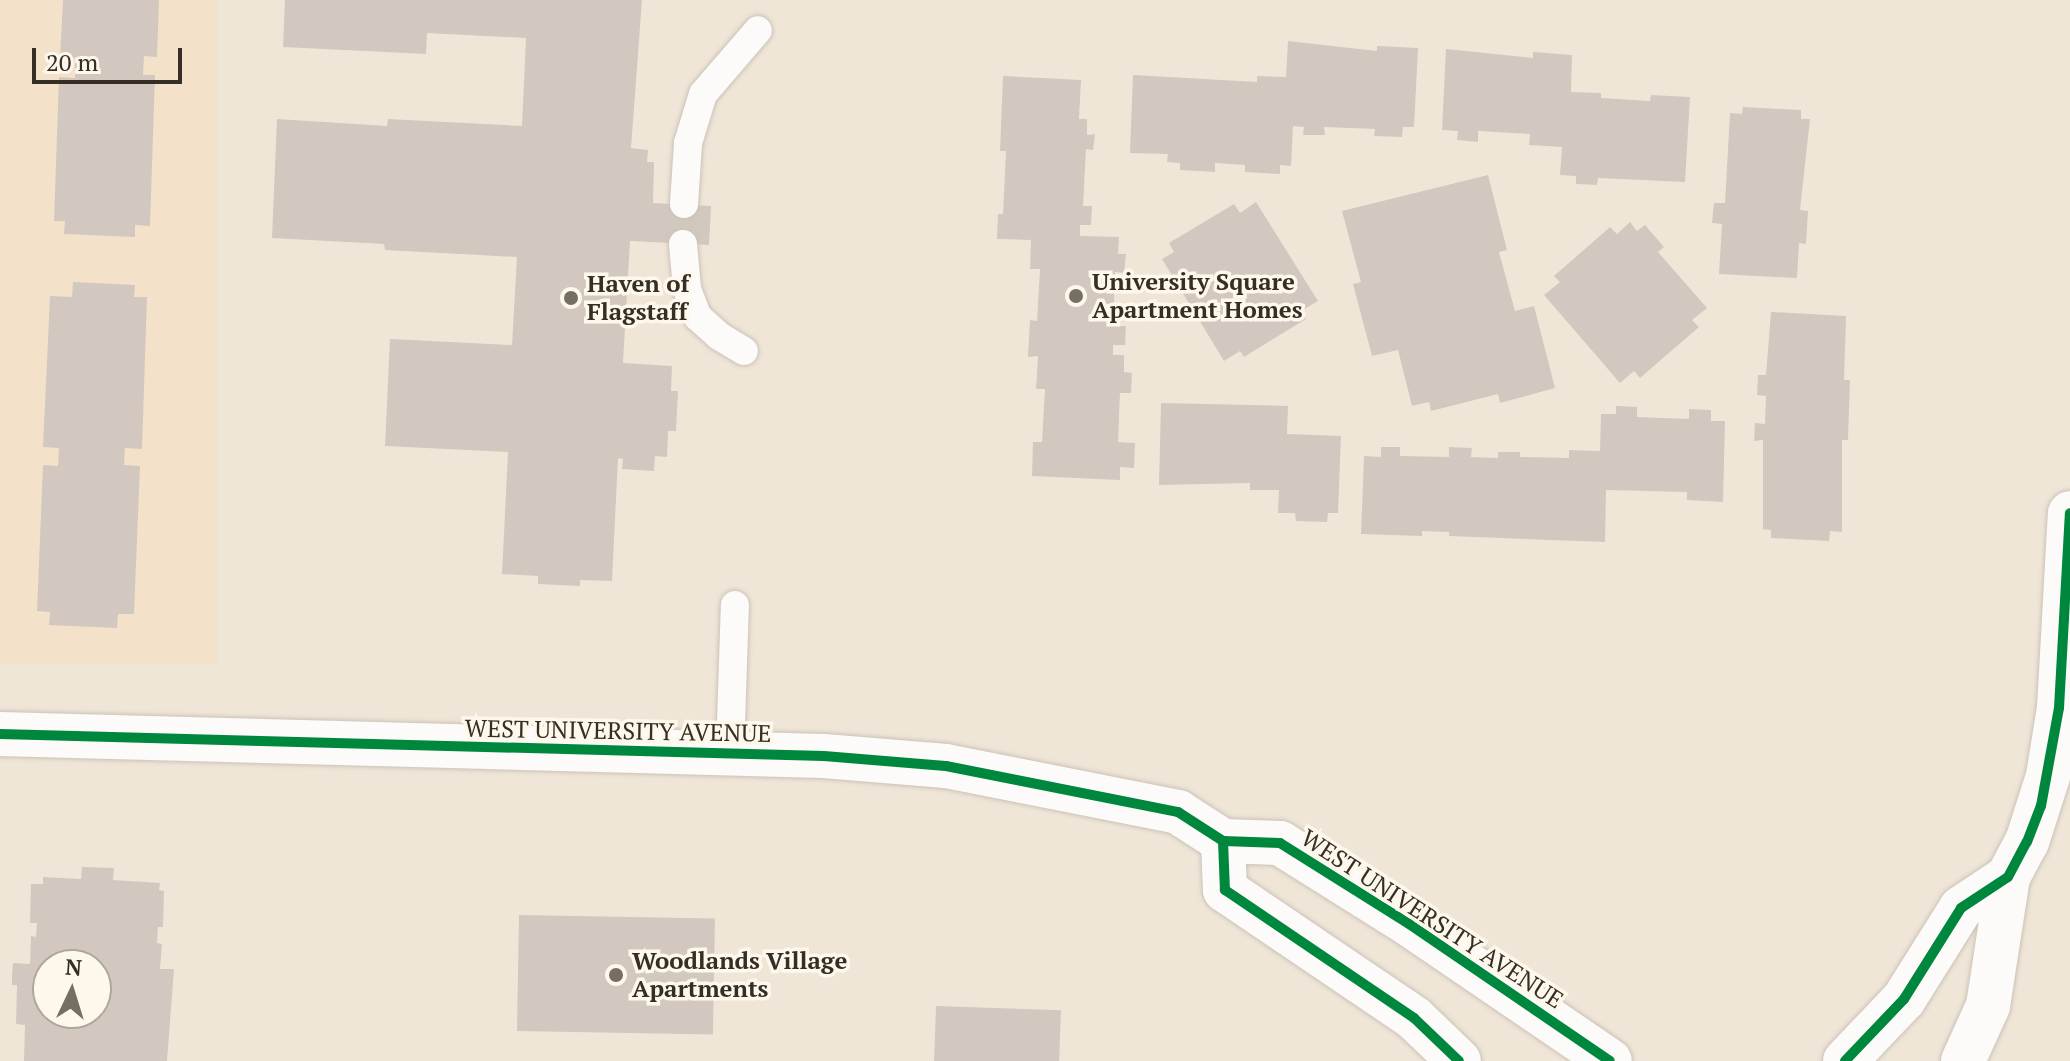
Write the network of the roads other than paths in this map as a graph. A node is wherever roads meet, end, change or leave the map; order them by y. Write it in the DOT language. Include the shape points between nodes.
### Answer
graph roads {
  1 [pos="758,30"];
  2 [pos="684,204"];
  3 [pos="683,244"];
  4 [pos="744,351"];
  5 [pos="2070,513"];
  6 [pos="735,605"];
  7 [pos="0,734"];
  8 [pos="730,753"];
  9 [pos="1223,841"];
  10 [pos="2008,877"];
  11 [pos="1459,1061"];
  12 [pos="1610,1061"];
  13 [pos="1845,1061"];
  14 [pos="1963,1061"];
  1 -- 2 [label="lane" via="703,94 688,143"];
  3 -- 4 [label="lane" via="687,289 698,317"];
  5 -- 10 [label="street" via="2054,742 2041,806"];
  6 -- 8 [label="lane"];
  7 -- 8 [label="street, WEST UNIVERSITY AVENUE"];
  8 -- 9 [label="street, WEST UNIVERSITY AVENUE" via="946,766 1178,812"];
  9 -- 11 [label="street" via="1225,890 1414,1018"];
  9 -- 12 [label="street, WEST UNIVERSITY AVENUE" via="1280,843"];
  10 -- 13 [label="street" via="1961,908 1904,999"];
  10 -- 14 [label="street" via="1988,1006"];
}
